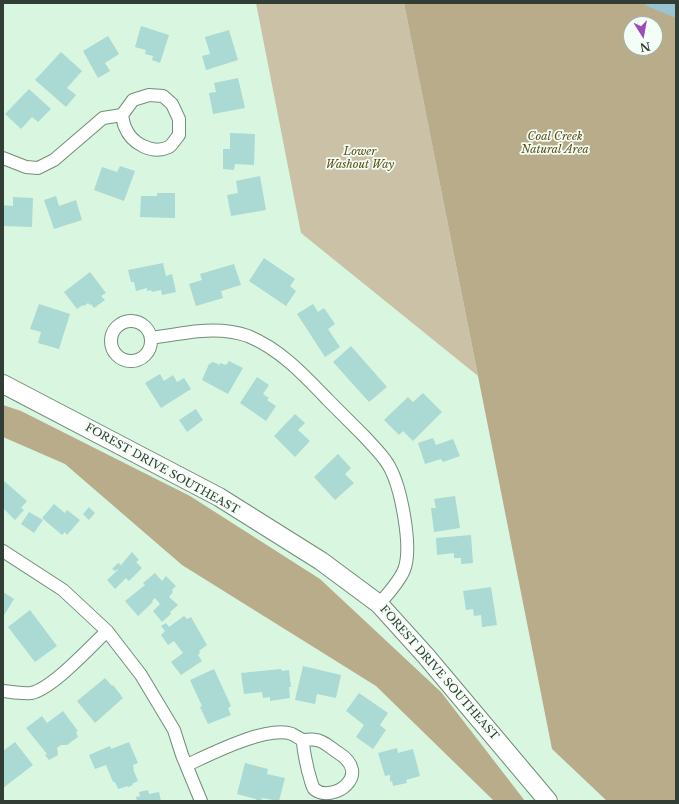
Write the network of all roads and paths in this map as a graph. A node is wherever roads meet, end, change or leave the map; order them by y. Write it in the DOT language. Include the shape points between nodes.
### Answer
graph roads {
  1 [pos="122,115"];
  2 [pos="3,158"];
  3 [pos="152,338"];
  4 [pos="3,384"];
  5 [pos="3,551"];
  6 [pos="379,604"];
  7 [pos="108,631"];
  8 [pos="3,691"];
  9 [pos="303,740"];
  10 [pos="187,765"];
  11 [pos="201,801"];
  12 [pos="548,801"];
  1 -- 1 [label="street" via="125,128 145,148 158,150 170,146 179,135 178,119 172,104 163,96 149,95 133,100"];
  1 -- 2 [label="street" via="103,118 54,160 38,168 26,167"];
  3 -- 6 [label="street" via="220,330 246,336 266,345 299,370 376,449 389,466 394,478 407,534 404,569 393,588"];
  4 -- 6 [label="main road, FOREST DRIVE SOUTHEAST" via="219,497 321,561"];
  5 -- 7 [label="street" via="63,590"];
  6 -- 12 [label="main road, FOREST DRIVE SOUTHEAST"];
  7 -- 8 [label="street" via="56,680 44,688 31,693"];
  7 -- 10 [label="street" via="150,688 174,730"];
  9 -- 9 [label="street" via="303,751 313,788 326,797 338,796 345,792 352,775 347,759 317,740"];
  9 -- 10 [label="street" via="292,734 264,734"];
  10 -- 11 [label="street"];
}
